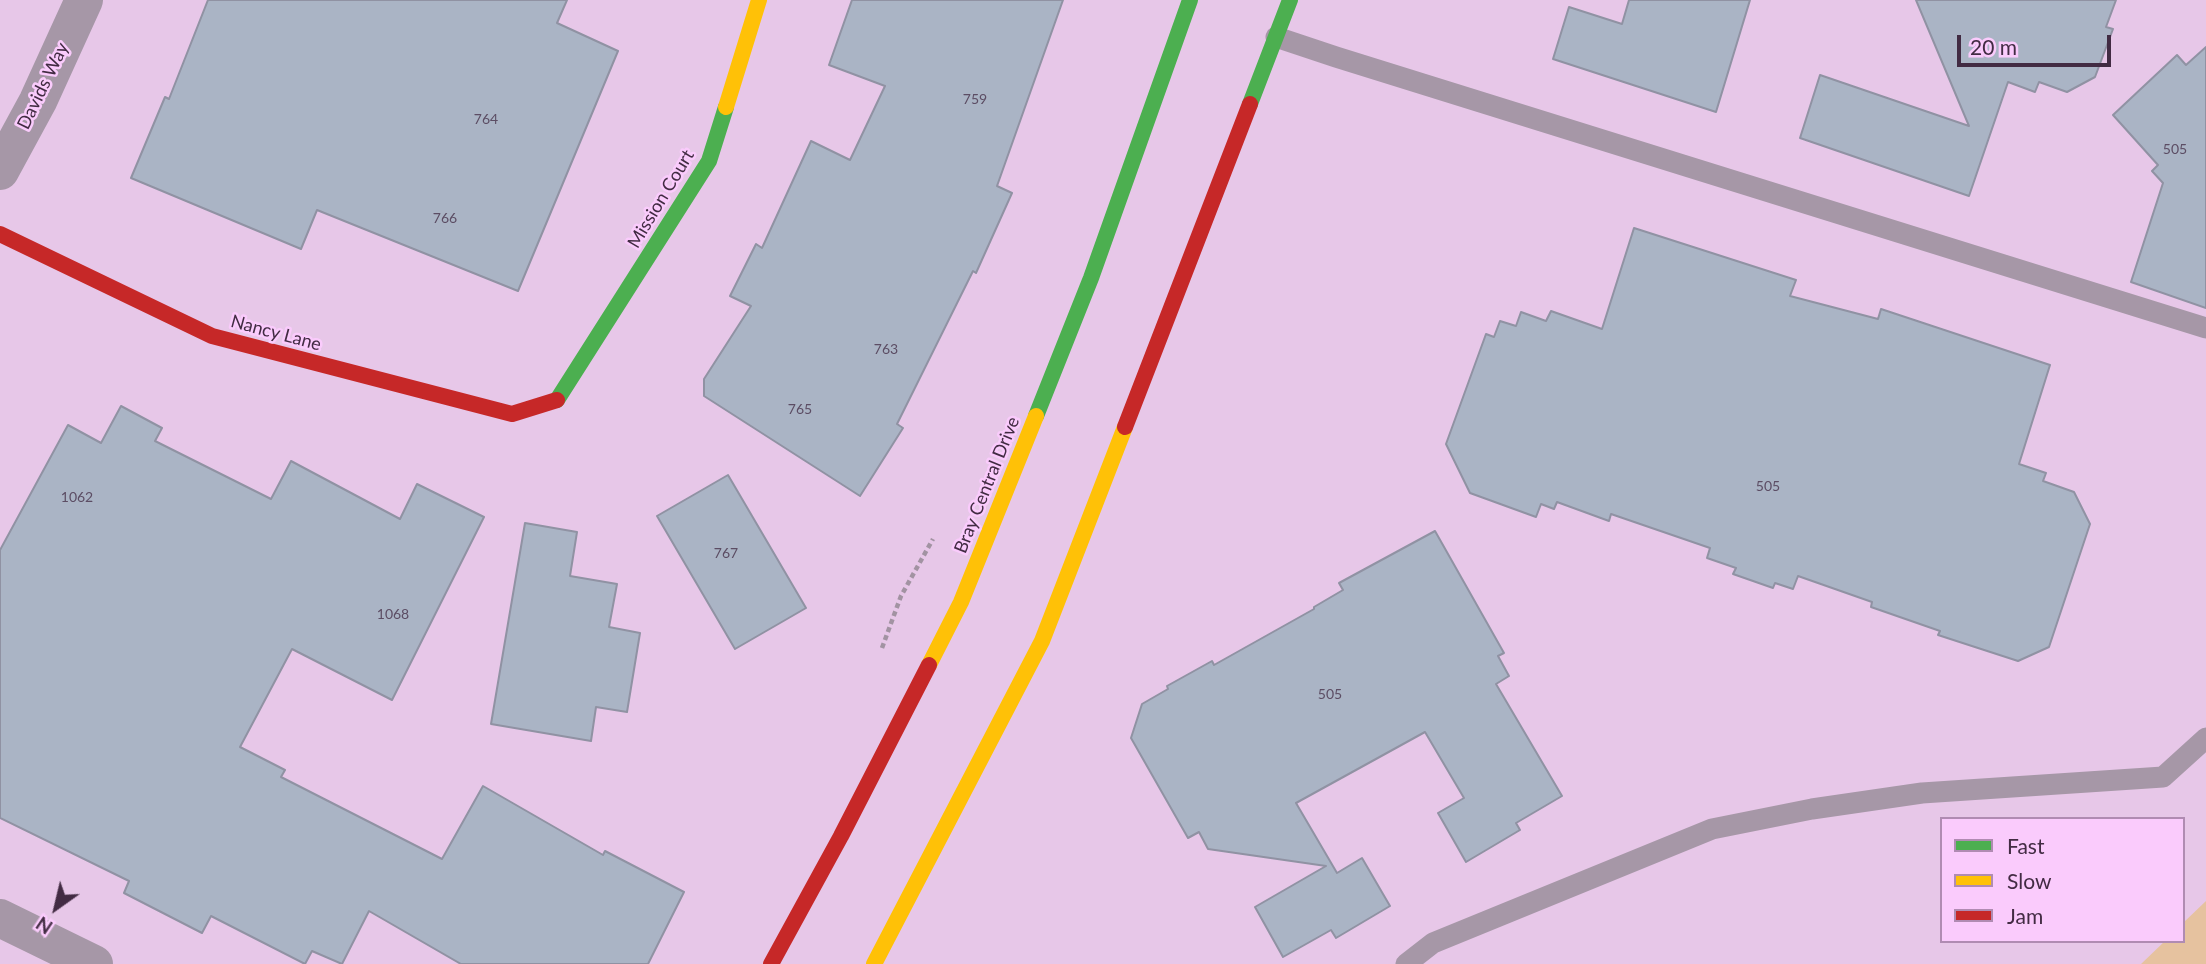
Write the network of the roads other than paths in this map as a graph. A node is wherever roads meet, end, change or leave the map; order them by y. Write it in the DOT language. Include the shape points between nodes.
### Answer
graph roads {
  1 [pos="84,0"];
  2 [pos="759,0"];
  3 [pos="1190,0"];
  4 [pos="1290,0"];
  5 [pos="1276,37"];
  6 [pos="0,171"];
  7 [pos="0,234"];
  8 [pos="2206,328"];
  9 [pos="559,399"];
  10 [pos="2206,738"];
  11 [pos="0,918"];
  12 [pos="94,964"];
  13 [pos="771,964"];
  14 [pos="874,964"];
  15 [pos="1406,964"];
  1 -- 6 [label="street, Davids Way"];
  2 -- 9 [label="street, Mission Court" via="709,161"];
  3 -- 13 [label="street, Bray Central Drive" via="1091,278 961,602"];
  4 -- 5 [label="street"];
  5 -- 8 [label="lane"];
  5 -- 14 [label="street" via="1042,641"];
  7 -- 9 [label="street, Nancy Lane" via="212,336 512,414"];
  10 -- 15 [label="lane" via="2163,777 1922,793 1712,829 1433,943"];
  11 -- 12 [label="street"];
}
